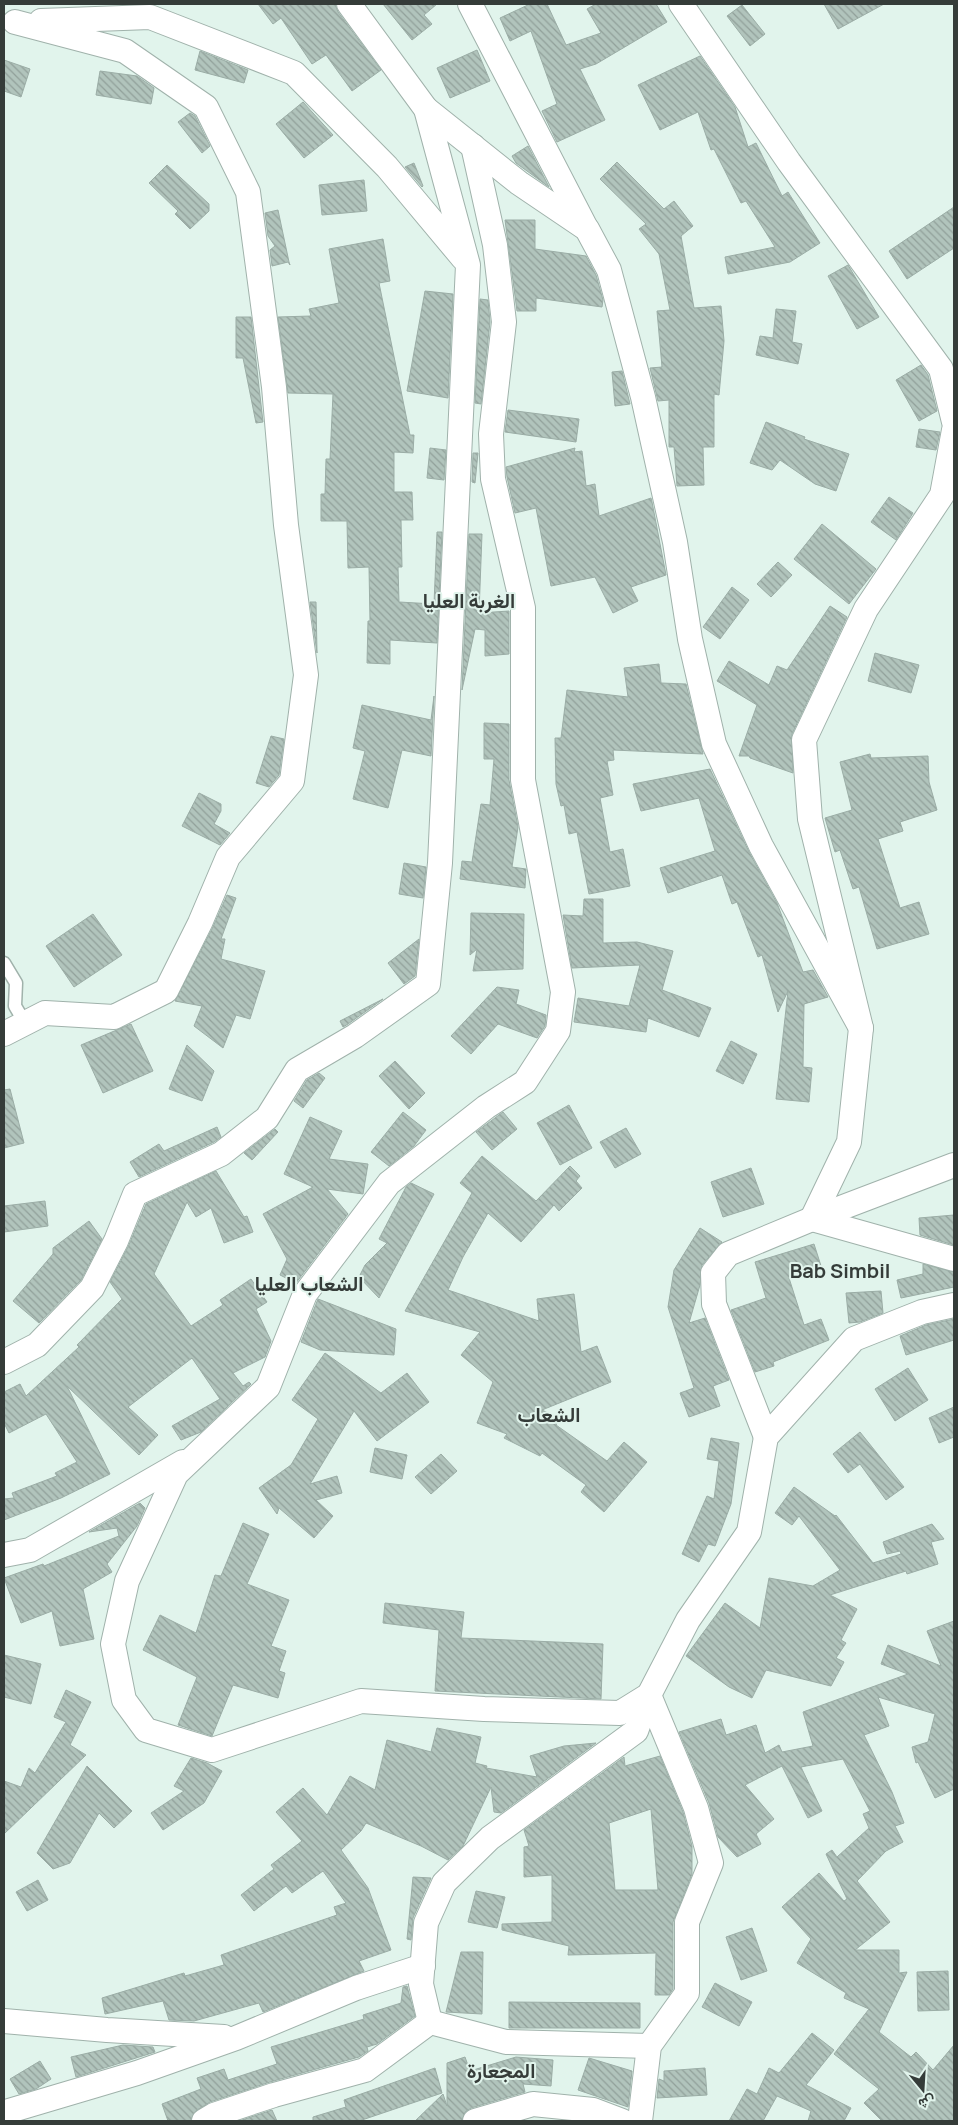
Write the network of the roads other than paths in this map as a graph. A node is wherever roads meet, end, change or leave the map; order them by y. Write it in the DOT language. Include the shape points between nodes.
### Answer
graph roads {
  1 [pos="349,4"];
  2 [pos="470,4"];
  3 [pos="681,4"];
  4 [pos="10,23"];
  5 [pos="426,109"];
  6 [pos="473,146"];
  7 [pos="587,230"];
  8 [pos="468,265"];
  9 [pos="954,422"];
  10 [pos="954,430"];
  11 [pos="4,963"];
  12 [pos="24,1023"];
  13 [pos="861,1028"];
  14 [pos="4,1034"];
  15 [pos="954,1165"];
  16 [pos="812,1219"];
  17 [pos="954,1259"];
  18 [pos="954,1305"];
  19 [pos="4,1362"];
  20 [pos="766,1436"];
  21 [pos="197,1455"];
  22 [pos="4,1555"];
  23 [pos="649,1695"];
  24 [pos="423,1966"];
  25 [pos="4,2021"];
  26 [pos="430,2022"];
  27 [pos="236,2038"];
  28 [pos="649,2046"];
  29 [pos="4,2116"];
  30 [pos="204,2121"];
  31 [pos="475,2121"];
  32 [pos="622,2121"];
  33 [pos="640,2121"];
  1 -- 5 [label="street"];
  2 -- 7 [label="street"];
  3 -- 9 [label="street" via="789,162 941,369"];
  4 -- 8 [label="street" via="150,17 294,73 387,166"];
  4 -- 12 [label="street" via="125,51 206,107 248,192 274,387 286,525 306,675 292,781 228,857 166,991 114,1017 45,1013"];
  5 -- 6 [label="street"];
  5 -- 8 [label="street"];
  6 -- 7 [label="street"];
  6 -- 21 [label="street" via="496,245 504,322 491,434 493,479 523,608 523,780 563,992 558,1031 525,1082 486,1107 389,1183 305,1294 268,1388"];
  7 -- 13 [label="street" via="609,270 642,397 675,542 690,640 714,744 761,846"];
  8 -- 19 [label="street" via="440,863 428,984 355,1036 297,1070 267,1118 221,1154 135,1194 92,1288 37,1345"];
  10 -- 13 [label="street" via="942,495 866,608 804,740 810,819"];
  11 -- 12 [label="lane" via="16,983 15,1006"];
  12 -- 14 [label="street"];
  13 -- 16 [label="street" via="849,1142"];
  15 -- 16 [label="street"];
  16 -- 17 [label="street"];
  16 -- 20 [label="street" via="728,1254 714,1274 714,1304"];
  18 -- 20 [label="street" via="922,1312 854,1339"];
  20 -- 23 [label="street" via="749,1532 688,1620"];
  21 -- 22 [label="street" via="30,1550"];
  21 -- 23 [label="street" via="176,1474 127,1581 113,1644 124,1700 146,1730 212,1750 361,1700 484,1709 620,1713"];
  23 -- 24 [label="street" via="636,1731 490,1838 444,1883 426,1923"];
  23 -- 28 [label="street" via="696,1808 711,1863 687,1922 687,1993"];
  24 -- 26 [label="street" via="421,1984"];
  24 -- 27 [label="street" via="356,1988"];
  25 -- 27 [label="street"];
  26 -- 28 [label="street" via="506,2042"];
  26 -- 30 [label="street" via="365,2070 266,2098"];
  27 -- 29 [label="street" via="137,2073 9,2111"];
  28 -- 33 [label="street"];
  31 -- 32 [label="street" via="533,2104 593,2110"];
}
